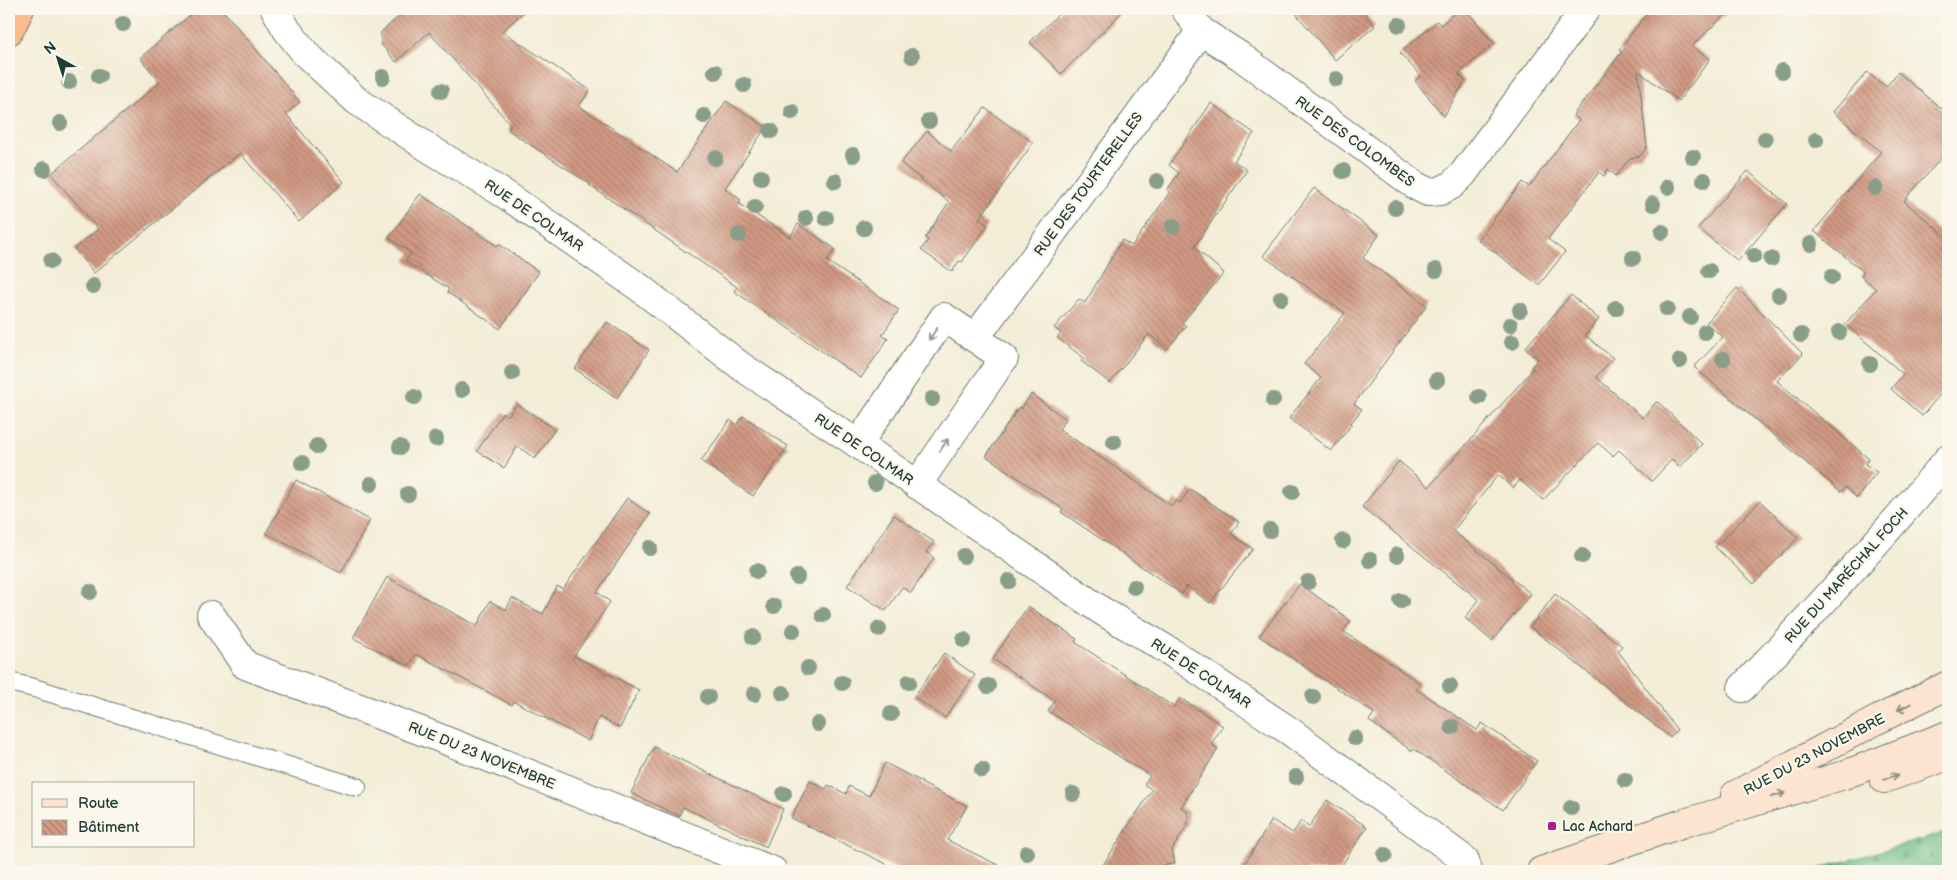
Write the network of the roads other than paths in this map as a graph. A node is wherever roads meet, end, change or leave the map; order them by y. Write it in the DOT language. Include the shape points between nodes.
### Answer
graph roads {
  1 [pos="20,9"];
  2 [pos="275,9"];
  3 [pos="1185,9"];
  4 [pos="1586,9"];
  5 [pos="9,31"];
  6 [pos="1201,31"];
  7 [pos="975,338"];
  8 [pos="858,444"];
  9 [pos="1948,460"];
  10 [pos="917,485"];
  11 [pos="211,615"];
  12 [pos="9,682"];
  13 [pos="1948,685"];
  14 [pos="1742,688"];
  15 [pos="1948,735"];
  16 [pos="1948,756"];
  17 [pos="1844,775"];
  18 [pos="357,787"];
  19 [pos="1681,824"];
  20 [pos="773,871"];
  21 [pos="1468,871"];
  22 [pos="1541,871"];
  1 -- 5 [label="highway"];
  2 -- 8 [label="street, RUE DE COLMAR" via="306,54 357,101 514,200 640,288 742,367"];
  3 -- 6 [label="street, RUE DES COLOMBES"];
  4 -- 6 [label="street, RUE DES COLOMBES" via="1463,174 1452,185 1428,192 1399,175 1240,56"];
  6 -- 7 [label="street, RUE DES TOURTERELLES"];
  7 -- 8 [label="street, one-way" via="944,317"];
  10 -- 7 [label="street, one-way" via="1004,358"];
  8 -- 10 [label="street, RUE DE COLMAR"];
  9 -- 14 [label="street, RUE DU MARÉCHAL FOCH"];
  10 -- 21 [label="street, RUE DE COLMAR" via="1102,611 1171,652 1291,732 1465,860"];
  11 -- 20 [label="street, RUE DU 23 NOVEMBRE" via="245,665 432,735"];
  12 -- 18 [label="lane"];
  13 -- 19 [label="main road, RUE DU 23 NOVEMBRE, one-way"];
  15 -- 17 [label="main road, RUE DU 23 NOVEMBRE"];
  17 -- 16 [label="main road, one-way" via="1872,783"];
  19 -- 17 [label="main road, RUE DU 23 NOVEMBRE, one-way"];
  19 -- 22 [label="main road, RUE DU 23 NOVEMBRE"];
}
